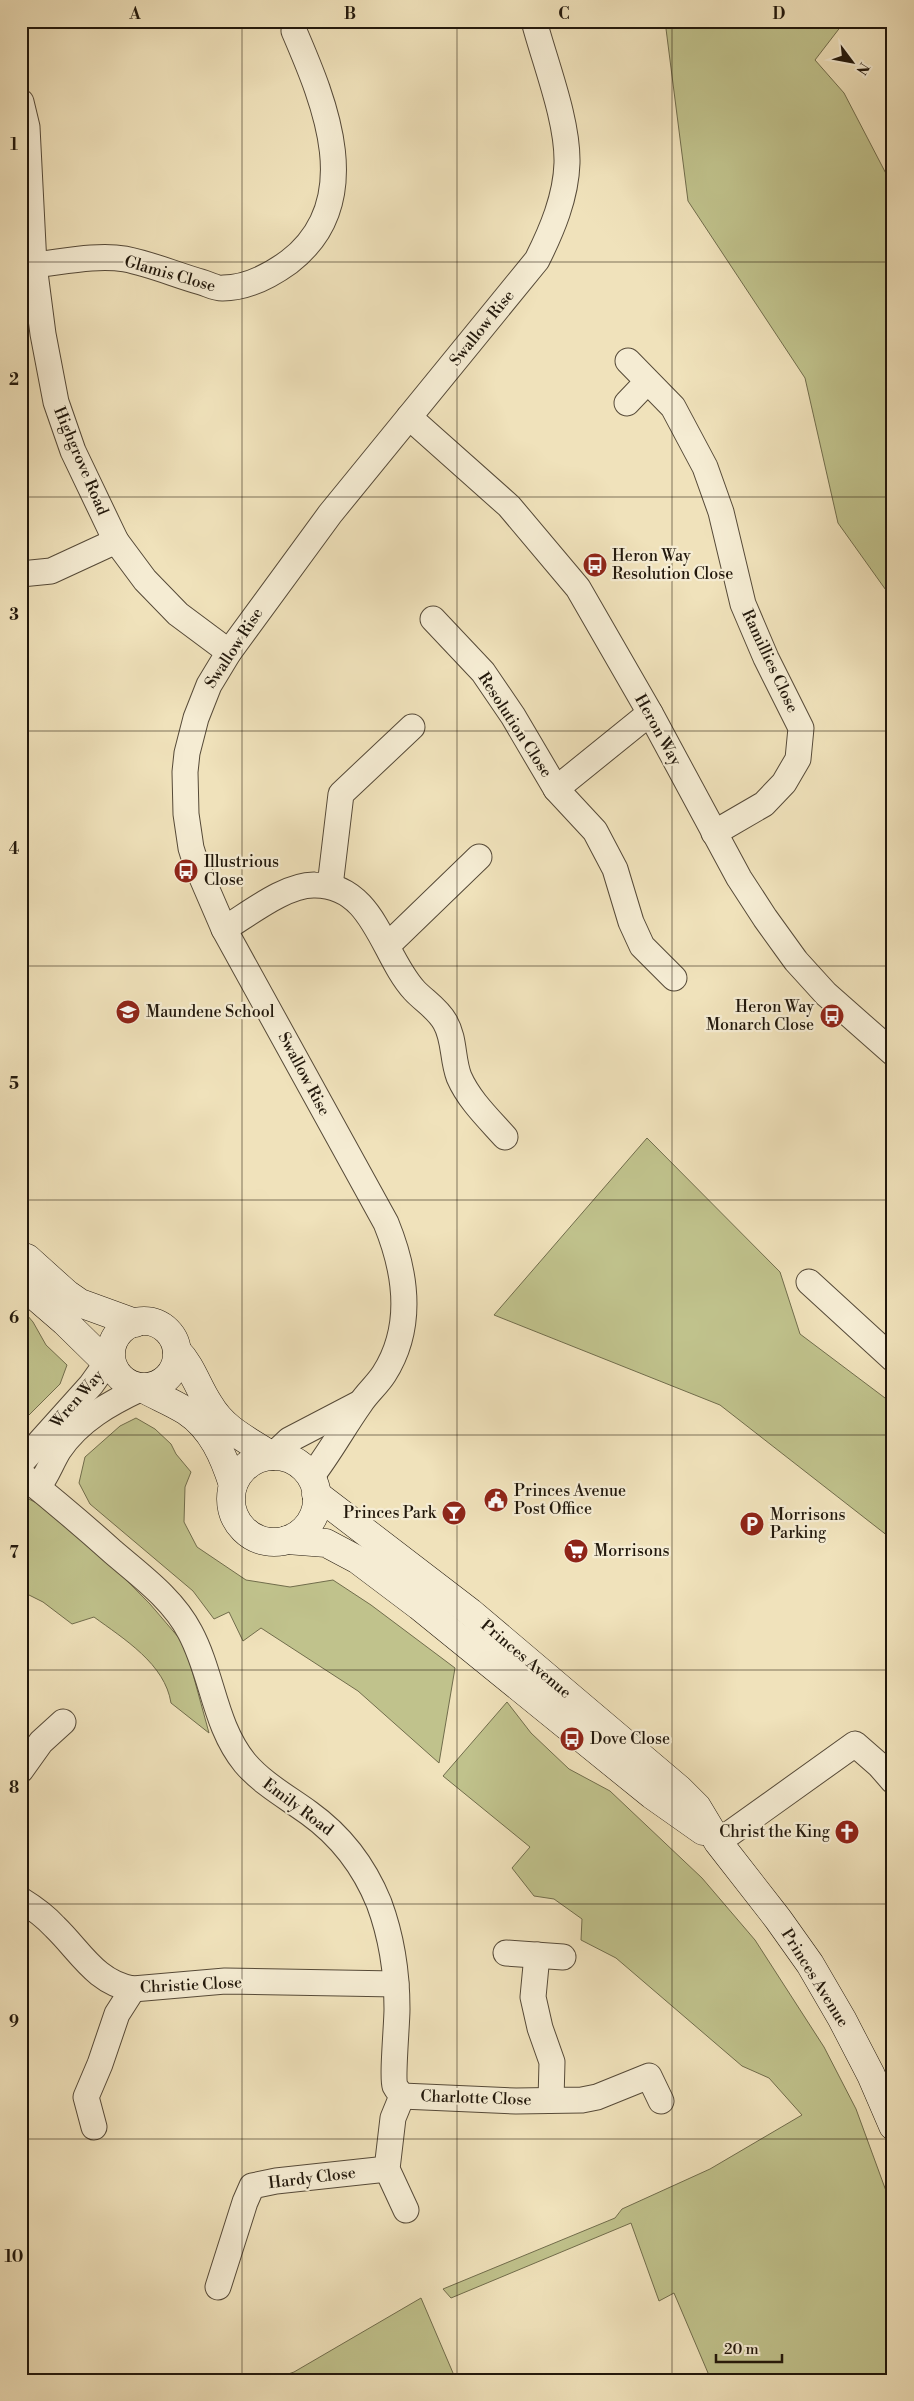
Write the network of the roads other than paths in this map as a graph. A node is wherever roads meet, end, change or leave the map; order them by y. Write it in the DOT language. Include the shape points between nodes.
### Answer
graph roads {
  1 [pos="534,21"];
  2 [pos="294,31"];
  3 [pos="21,102"];
  4 [pos="34,265"];
  5 [pos="628,361"];
  6 [pos="647,382"];
  7 [pos="627,403"];
  8 [pos="409,417"];
  9 [pos="116,541"];
  10 [pos="21,574"];
  11 [pos="433,619"];
  12 [pos="229,652"];
  13 [pos="650,713"];
  14 [pos="412,726"];
  15 [pos="556,789"];
  16 [pos="714,833"];
  17 [pos="478,857"];
  18 [pos="330,886"];
  19 [pos="224,929"];
  20 [pos="388,944"];
  21 [pos="674,978"];
  22 [pos="893,1053"];
  23 [pos="505,1136"];
  24 [pos="21,1256"];
  25 [pos="809,1282"];
  26 [pos="21,1284"];
  27 [pos="135,1323"];
  28 [pos="177,1350"];
  29 [pos="893,1358"];
  30 [pos="111,1364"];
  31 [pos="142,1388"];
  32 [pos="360,1403"];
  33 [pos="272,1456"];
  34 [pos="21,1463"];
  35 [pos="29,1481"];
  36 [pos="233,1485"];
  37 [pos="314,1486"];
  38 [pos="287,1540"];
  39 [pos="63,1722"];
  40 [pos="21,1770"];
  41 [pos="893,1781"];
  42 [pos="718,1842"];
  43 [pos="21,1900"];
  44 [pos="506,1953"];
  45 [pos="537,1955"];
  46 [pos="563,1957"];
  47 [pos="396,1984"];
  48 [pos="133,1989"];
  49 [pos="402,2096"];
  50 [pos="551,2100"];
  51 [pos="661,2101"];
  52 [pos="893,2126"];
  53 [pos="94,2127"];
  54 [pos="388,2169"];
  55 [pos="406,2210"];
  56 [pos="218,2288"];
  1 -- 8 [label="street, Swallow Rise" via="563,127 567,162 554,225 537,260"];
  2 -- 4 [label="street, Glamis Close" via="314,79 332,140 335,176 320,225 295,257 258,280 222,289 122,258"];
  3 -- 4 [label="street, Highgrove Road" via="27,127"];
  4 -- 9 [label="street, Highgrove Road" via="56,402 73,451"];
  5 -- 6 [label="street, Ramillies Close"];
  6 -- 7 [label="street"];
  6 -- 16 [label="street, Ramillies Close" via="673,407 705,467 721,512 743,604 802,728 798,759 784,782 764,804"];
  8 -- 12 [label="street, Swallow Rise" via="319,528"];
  8 -- 13 [label="street, Heron Way" via="509,506 578,588"];
  9 -- 10 [label="street" via="51,571"];
  9 -- 12 [label="street, Highgrove Road" via="145,580 178,614"];
  11 -- 15 [label="street, Resolution Close" via="483,672"];
  12 -- 19 [label="street, Swallow Rise" via="202,701 185,772 191,848"];
  13 -- 15 [label="street, Resolution Close"];
  13 -- 16 [label="street, Heron Way"];
  14 -- 18 [label="street" via="342,794"];
  15 -- 21 [label="street, Resolution Close" via="595,831 615,869 642,946"];
  16 -- 22 [label="street, Heron Way" via="752,899 796,960 826,994"];
  17 -- 20 [label="street"];
  18 -- 19 [label="street" via="296,889"];
  18 -- 20 [label="street" via="366,910"];
  19 -- 32 [label="street, Swallow Rise" via="377,1207 398,1254 403,1277 402,1332 385,1373"];
  20 -- 23 [label="street" via="396,964 414,989 446,1023 454,1045 458,1075 468,1094"];
  24 -- 27 [label="street, Princes Avenue" via="80,1303"];
  25 -- 29 [label="street"];
  26 -- 30 [label="street, Princes Avenue"];
  27 -- 28 [label="street, Princes Avenue" via="148,1322 162,1327 172,1337"];
  27 -- 30 [label="street" via="117,1335"];
  28 -- 31 [label="street" via="176,1363 166,1380"];
  28 -- 33 [label="street, Princes Avenue" via="218,1418 242,1438"];
  30 -- 31 [label="street, Princes Avenue" via="131,1385"];
  30 -- 34 [label="street, Wren Way"];
  31 -- 35 [label="street, Wren Way" via="105,1406 76,1430 59,1450 46,1476"];
  31 -- 36 [label="street, Princes Avenue" via="186,1411 200,1423 220,1450"];
  32 -- 33 [label="street, Swallow Rise" via="289,1440"];
  32 -- 37 [label="street, Swallow Rise"];
  33 -- 36 [label="street" via="248,1464"];
  33 -- 37 [label="street, Princes Avenue" via="295,1461"];
  35 -- 47 [label="street, Emily Road" via="151,1584 172,1606 200,1652 228,1739 257,1776 330,1830 348,1849 372,1889 387,1926 394,1954"];
  36 -- 38 [label="street, Princes Avenue" via="232,1510 237,1522 256,1538"];
  37 -- 38 [label="street" via="316,1507 311,1519 304,1529"];
  37 -- 42 [label="street, Princes Avenue" via="673,1783 697,1807"];
  38 -- 42 [label="street, Princes Avenue" via="326,1543 358,1560 652,1795"];
  39 -- 40 [label="street" via="41,1742"];
  41 -- 42 [label="street" via="855,1744"];
  42 -- 52 [label="street, Princes Avenue" via="810,1964 867,2067"];
  43 -- 48 [label="street, Christie Close" via="56,1927 102,1978"];
  44 -- 45 [label="street"];
  45 -- 46 [label="street"];
  45 -- 50 [label="street, Charlotte Close" via="533,1997 552,2062"];
  47 -- 48 [label="street, Christie Close" via="225,1981"];
  47 -- 49 [label="street, Emily Road" via="395,2085"];
  48 -- 53 [label="street" via="117,2014 86,2097"];
  49 -- 50 [label="street, Charlotte Close"];
  49 -- 54 [label="street" via="393,2118"];
  50 -- 51 [label="street, Charlotte Close" via="597,2097 649,2076"];
  54 -- 55 [label="street"];
  54 -- 56 [label="street, Hardy Close" via="252,2186"];
}
